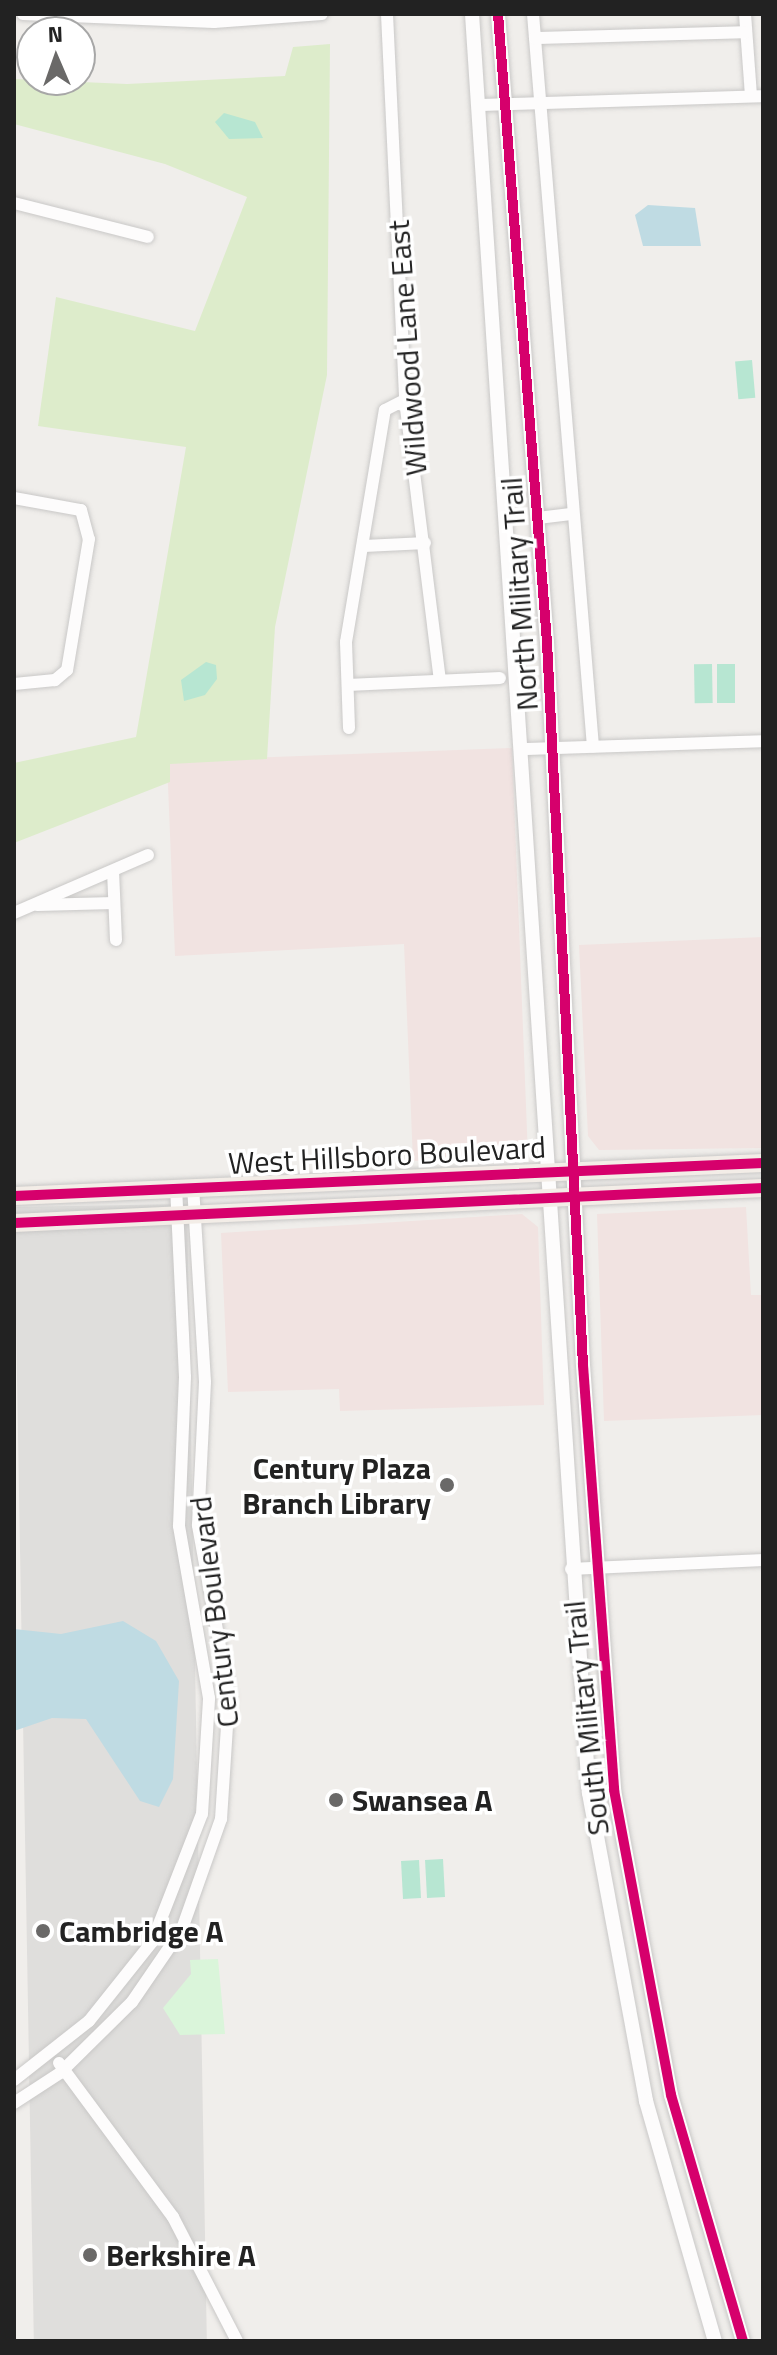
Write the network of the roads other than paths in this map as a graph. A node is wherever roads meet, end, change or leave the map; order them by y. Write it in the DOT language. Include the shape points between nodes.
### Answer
graph roads {
  1 [pos="23,14"];
  2 [pos="322,14"];
  3 [pos="387,14"];
  4 [pos="472,14"];
  5 [pos="498,14"];
  6 [pos="533,14"];
  7 [pos="745,14"];
  8 [pos="120,18"];
  9 [pos="746,32"];
  10 [pos="535,38"];
  11 [pos="757,96"];
  12 [pos="542,102"];
  13 [pos="505,104"];
  14 [pos="479,105"];
  15 [pos="14,203"];
  16 [pos="148,237"];
  17 [pos="405,400"];
  18 [pos="14,498"];
  19 [pos="571,514"];
  20 [pos="538,518"];
  21 [pos="425,543"];
  22 [pos="365,546"];
  23 [pos="500,678"];
  24 [pos="440,680"];
  25 [pos="14,684"];
  26 [pos="348,685"];
  27 [pos="349,728"];
  28 [pos="763,741"];
  29 [pos="593,747"];
  30 [pos="554,748"];
  31 [pos="525,749"];
  32 [pos="148,855"];
  33 [pos="113,871"];
  34 [pos="114,903"];
  35 [pos="30,906"];
  36 [pos="14,913"];
  37 [pos="116,940"];
  38 [pos="763,1163"];
  39 [pos="577,1171"];
  40 [pos="549,1172"];
  41 [pos="763,1188"];
  42 [pos="184,1189"];
  43 [pos="14,1196"];
  44 [pos="578,1198"];
  45 [pos="551,1199"];
  46 [pos="196,1215"];
  47 [pos="177,1216"];
  48 [pos="14,1223"];
  49 [pos="763,1560"];
  50 [pos="596,1568"];
  51 [pos="571,1569"];
  52 [pos="52,2054"];
  53 [pos="65,2069"];
  54 [pos="14,2080"];
  55 [pos="14,2103"];
  56 [pos="237,2341"];
  57 [pos="715,2341"];
  58 [pos="743,2341"];
  1 -- 8 [label="street"];
  2 -- 8 [label="street"];
  3 -- 17 [label="street, Wildwood Lane East"];
  4 -- 14 [label="street, North Military Trail"];
  5 -- 13 [label="street, North Military Trail"];
  6 -- 10 [label="street, North Military Trail"];
  7 -- 9 [label="street"];
  9 -- 10 [label="street"];
  9 -- 11 [label="street"];
  10 -- 12 [label="street, North Military Trail"];
  11 -- 12 [label="street"];
  12 -- 13 [label="street"];
  12 -- 19 [label="street, North Military Trail"];
  13 -- 14 [label="street"];
  13 -- 20 [label="street, North Military Trail"];
  14 -- 31 [label="street, North Military Trail"];
  15 -- 16 [label="street"];
  17 -- 21 [label="street, Wildwood Lane East"];
  17 -- 22 [label="street" via="385,410"];
  18 -- 25 [label="street" via="71,507 87,520 72,659 55,680"];
  19 -- 20 [label="street"];
  19 -- 29 [label="street, North Military Trail"];
  20 -- 30 [label="street, North Military Trail"];
  21 -- 22 [label="street"];
  21 -- 24 [label="street, Wildwood Lane East"];
  22 -- 26 [label="street" via="346,642"];
  23 -- 24 [label="street"];
  24 -- 26 [label="street"];
  26 -- 27 [label="street"];
  28 -- 29 [label="street"];
  29 -- 30 [label="street"];
  30 -- 31 [label="street"];
  30 -- 39 [label="street, North Military Trail"];
  31 -- 40 [label="street, North Military Trail"];
  32 -- 33 [label="street"];
  33 -- 34 [label="street"];
  33 -- 35 [label="street"];
  34 -- 35 [label="street"];
  34 -- 37 [label="street"];
  35 -- 36 [label="street"];
  38 -- 39 [label="main road, West Hillsboro Boulevard"];
  39 -- 40 [label="main road, West Hillsboro Boulevard"];
  39 -- 44 [label="street, South Military Trail"];
  40 -- 42 [label="main road, West Hillsboro Boulevard"];
  40 -- 45 [label="street, South Military Trail"];
  41 -- 44 [label="main road, West Hillsboro Boulevard"];
  42 -- 43 [label="main road, West Hillsboro Boulevard"];
  42 -- 46 [label="street, Century Boulevard"];
  42 -- 47 [label="street, Century Boulevard"];
  44 -- 45 [label="main road, West Hillsboro Boulevard"];
  44 -- 50 [label="street, South Military Trail"];
  45 -- 46 [label="main road, West Hillsboro Boulevard"];
  45 -- 51 [label="street, South Military Trail"];
  46 -- 47 [label="main road, West Hillsboro Boulevard"];
  46 -- 53 [label="street, Century Boulevard" via="205,1382 198,1525 229,1696 226,1788 182,1929 132,2002"];
  47 -- 48 [label="main road, West Hillsboro Boulevard"];
  47 -- 52 [label="street, Century Boulevard" via="185,1377 179,1526 209,1698 207,1786 165,1921 117,1990"];
  49 -- 50 [label="street"];
  50 -- 51 [label="street"];
  50 -- 58 [label="street, South Military Trail" via="631,1907 675,2109"];
  51 -- 57 [label="street, South Military Trail" via="607,1911 646,2101"];
  52 -- 53 [label="street"];
  52 -- 54 [label="street, Century Boulevard"];
  53 -- 55 [label="street, Century Boulevard"];
  53 -- 56 [label="street" via="173,2217"];
}
